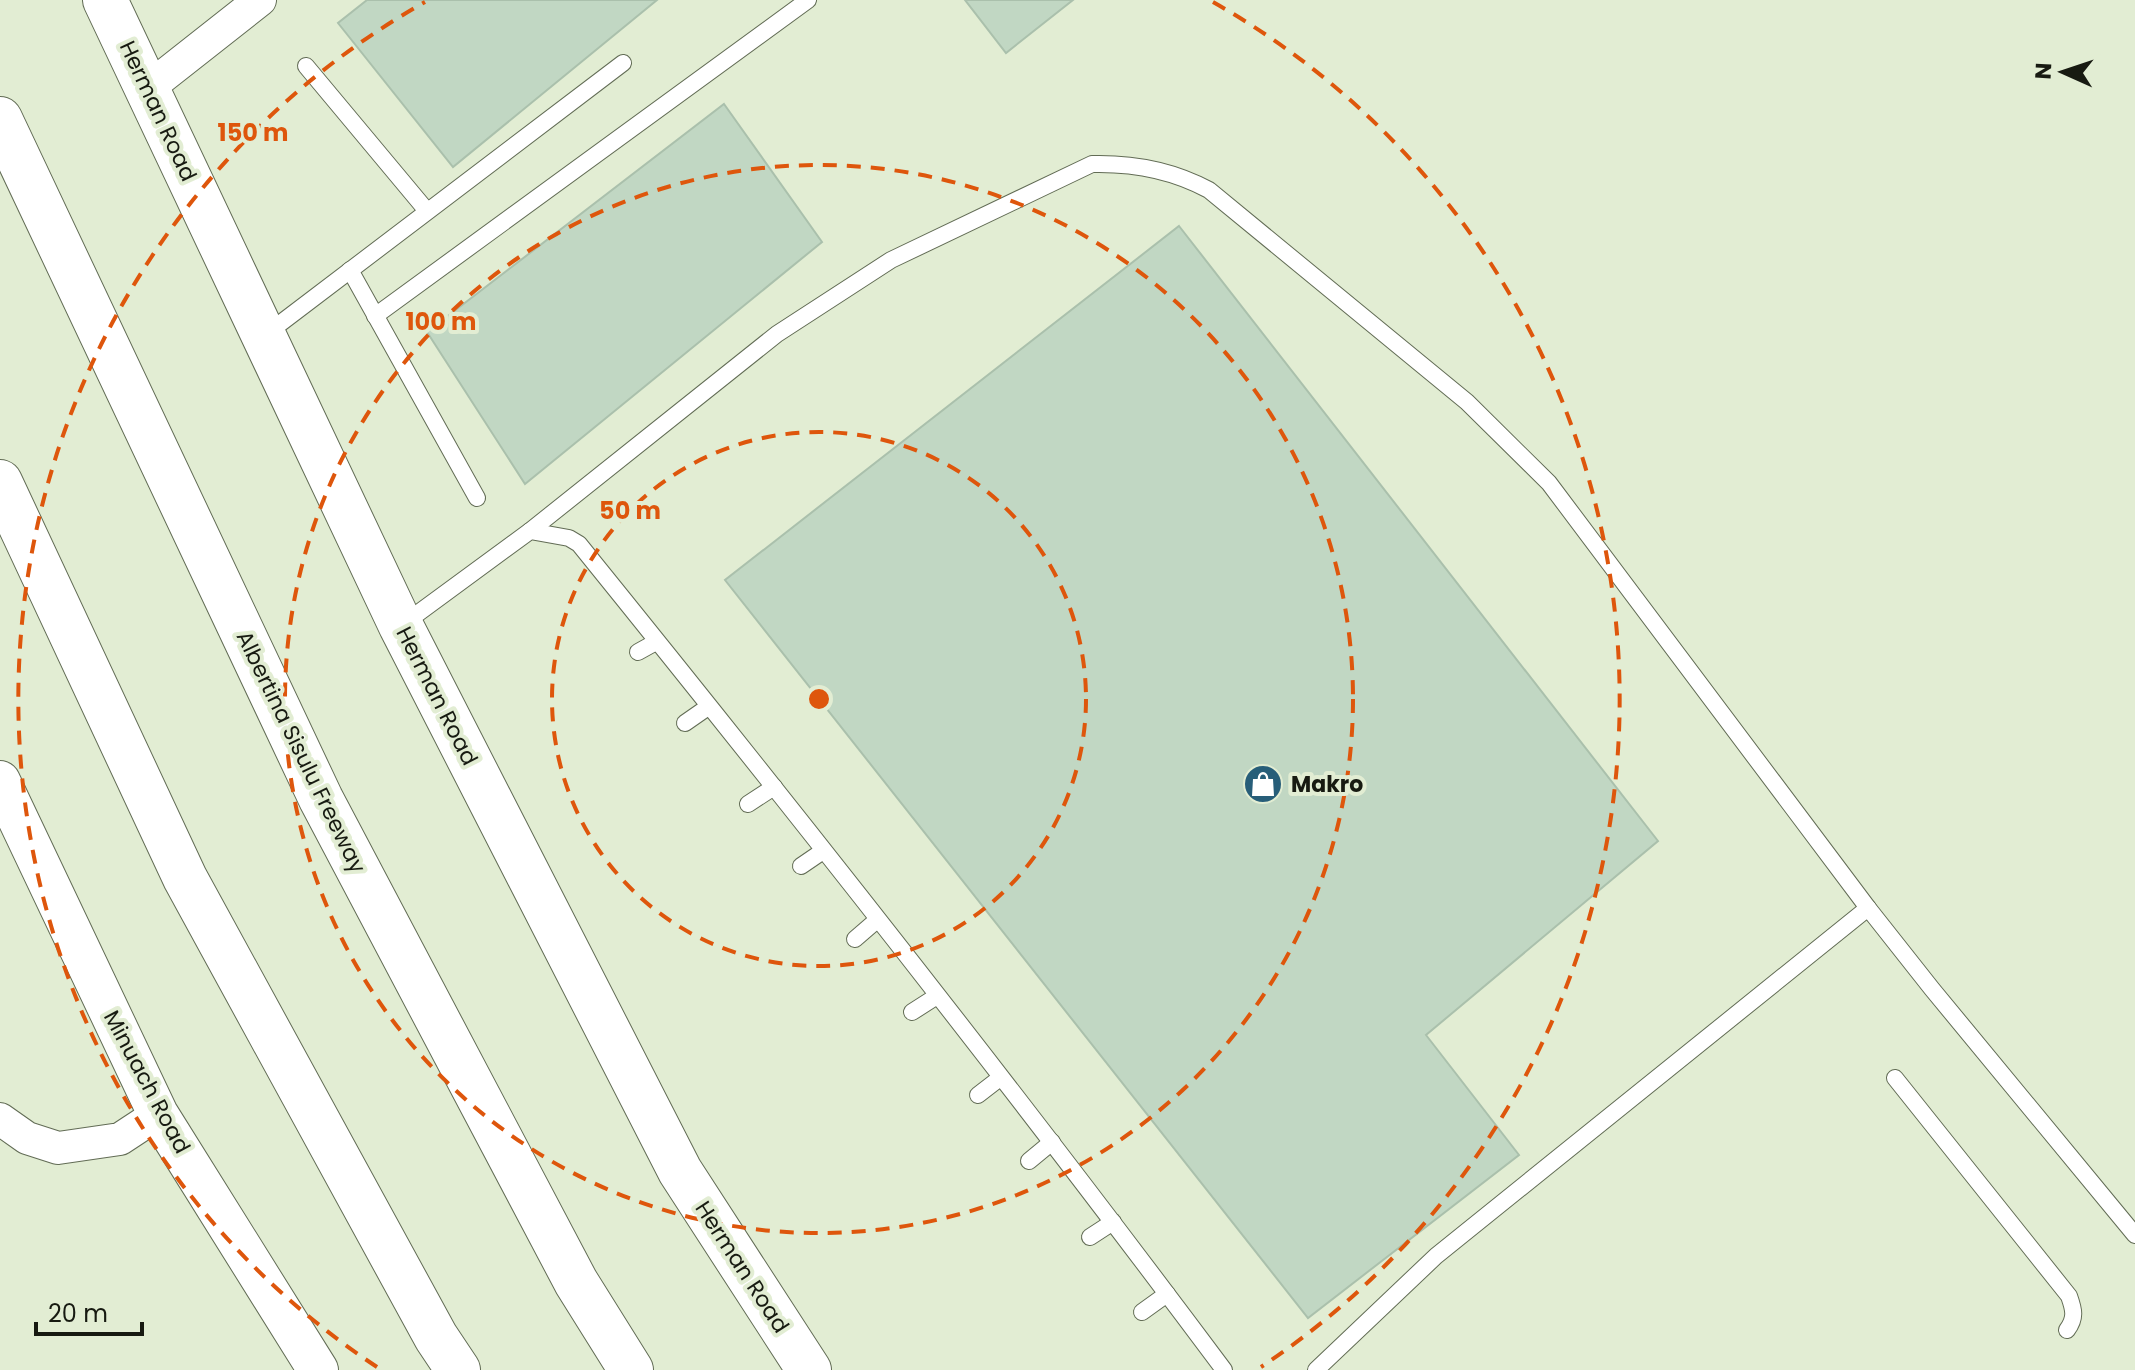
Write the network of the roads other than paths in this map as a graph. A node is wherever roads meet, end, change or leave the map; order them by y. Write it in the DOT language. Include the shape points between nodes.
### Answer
graph roads {
  1 [pos="105,0"];
  2 [pos="260,0"];
  3 [pos="808,0"];
  4 [pos="623,63"];
  5 [pos="306,66"];
  6 [pos="147,89"];
  7 [pos="0,119"];
  8 [pos="427,211"];
  9 [pos="350,270"];
  10 [pos="375,316"];
  11 [pos="264,336"];
  12 [pos="0,482"];
  13 [pos="477,498"];
  14 [pos="530,531"];
  15 [pos="401,626"];
  16 [pos="656,642"];
  17 [pos="638,652"];
  18 [pos="708,707"];
  19 [pos="685,723"];
  20 [pos="0,781"];
  21 [pos="774,787"];
  22 [pos="748,804"];
  23 [pos="823,851"];
  24 [pos="801,866"];
  25 [pos="1868,908"];
  26 [pos="877,920"];
  27 [pos="855,939"];
  28 [pos="937,996"];
  29 [pos="912,1012"];
  30 [pos="1000,1078"];
  31 [pos="1895,1078"];
  32 [pos="978,1095"];
  33 [pos="158,1114"];
  34 [pos="0,1119"];
  35 [pos="1052,1142"];
  36 [pos="1029,1161"];
  37 [pos="1113,1222"];
  38 [pos="2135,1235"];
  39 [pos="1090,1237"];
  40 [pos="1167,1294"];
  41 [pos="1142,1312"];
  42 [pos="2067,1330"];
  43 [pos="1322,1367"];
  44 [pos="318,1370"];
  45 [pos="458,1370"];
  46 [pos="631,1370"];
  47 [pos="809,1370"];
  48 [pos="1224,1370"];
  1 -- 6 [label="main road, Herman Road"];
  2 -- 6 [label="street"];
  3 -- 10 [label="lane"];
  4 -- 8 [label="lane"];
  5 -- 8 [label="lane"];
  6 -- 11 [label="main road, Herman Road"];
  7 -- 46 [label="main road, Albertina Sisulu Freeway" via="321,799 576,1282"];
  8 -- 9 [label="lane"];
  9 -- 10 [label="lane"];
  9 -- 11 [label="lane"];
  10 -- 13 [label="lane"];
  11 -- 15 [label="main road, Herman Road"];
  12 -- 45 [label="main road" via="185,878"];
  14 -- 15 [label="lane"];
  14 -- 16 [label="lane" via="579,544"];
  14 -- 25 [label="lane" via="777,334 891,260 1092,164 1118,163 1184,177 1209,190 1467,402 1549,483"];
  15 -- 47 [label="main road, Herman Road" via="680,1171"];
  16 -- 17 [label="lane"];
  16 -- 18 [label="lane"];
  18 -- 19 [label="lane"];
  18 -- 21 [label="lane"];
  20 -- 33 [label="street, Minuach Road"];
  21 -- 22 [label="lane"];
  21 -- 23 [label="lane"];
  23 -- 24 [label="lane"];
  23 -- 26 [label="lane"];
  25 -- 38 [label="lane"];
  25 -- 43 [label="lane" via="1436,1256"];
  26 -- 27 [label="lane"];
  26 -- 28 [label="lane"];
  28 -- 29 [label="lane"];
  28 -- 30 [label="lane"];
  30 -- 32 [label="lane"];
  30 -- 35 [label="lane"];
  31 -- 42 [label="lane" via="2069,1296 2074,1314"];
  33 -- 34 [label="street" via="120,1139 58,1148 27,1138"];
  33 -- 44 [label="street, Minuach Road"];
  35 -- 36 [label="lane"];
  35 -- 37 [label="lane"];
  37 -- 39 [label="lane"];
  37 -- 40 [label="lane"];
  40 -- 41 [label="lane"];
  40 -- 48 [label="lane"];
}
